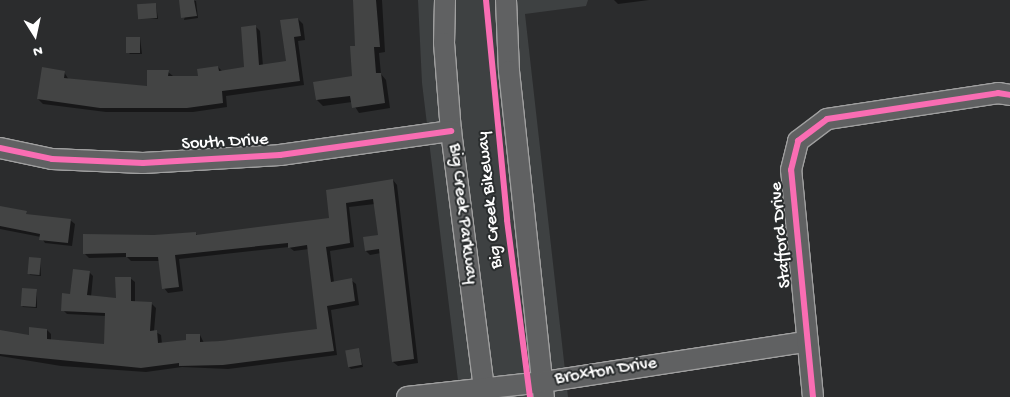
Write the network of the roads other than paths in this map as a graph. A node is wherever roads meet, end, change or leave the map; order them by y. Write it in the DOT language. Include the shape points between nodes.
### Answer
graph roads {
  1 [pos="445,0"];
  2 [pos="506,0"];
  3 [pos="1010,95"];
  4 [pos="451,131"];
  5 [pos="0,148"];
  6 [pos="805,342"];
  7 [pos="544,389"];
  8 [pos="485,393"];
  9 [pos="407,397"];
  10 [pos="813,397"];
  1 -- 4 [label="street, Big Creek Parkway" via="444,42"];
  2 -- 7 [label="street" via="509,71"];
  3 -- 6 [label="street, Stafford Drive" via="998,93 827,119 798,141 791,170"];
  4 -- 5 [label="street, South Drive" via="280,155 143,163 52,158"];
  4 -- 8 [label="street, Big Creek Parkway"];
  6 -- 7 [label="street, Broxton Drive"];
  6 -- 10 [label="street, Stafford Drive"];
  7 -- 8 [label="street, Broxton Drive"];
  8 -- 9 [label="street, Broxton Drive"];
}
